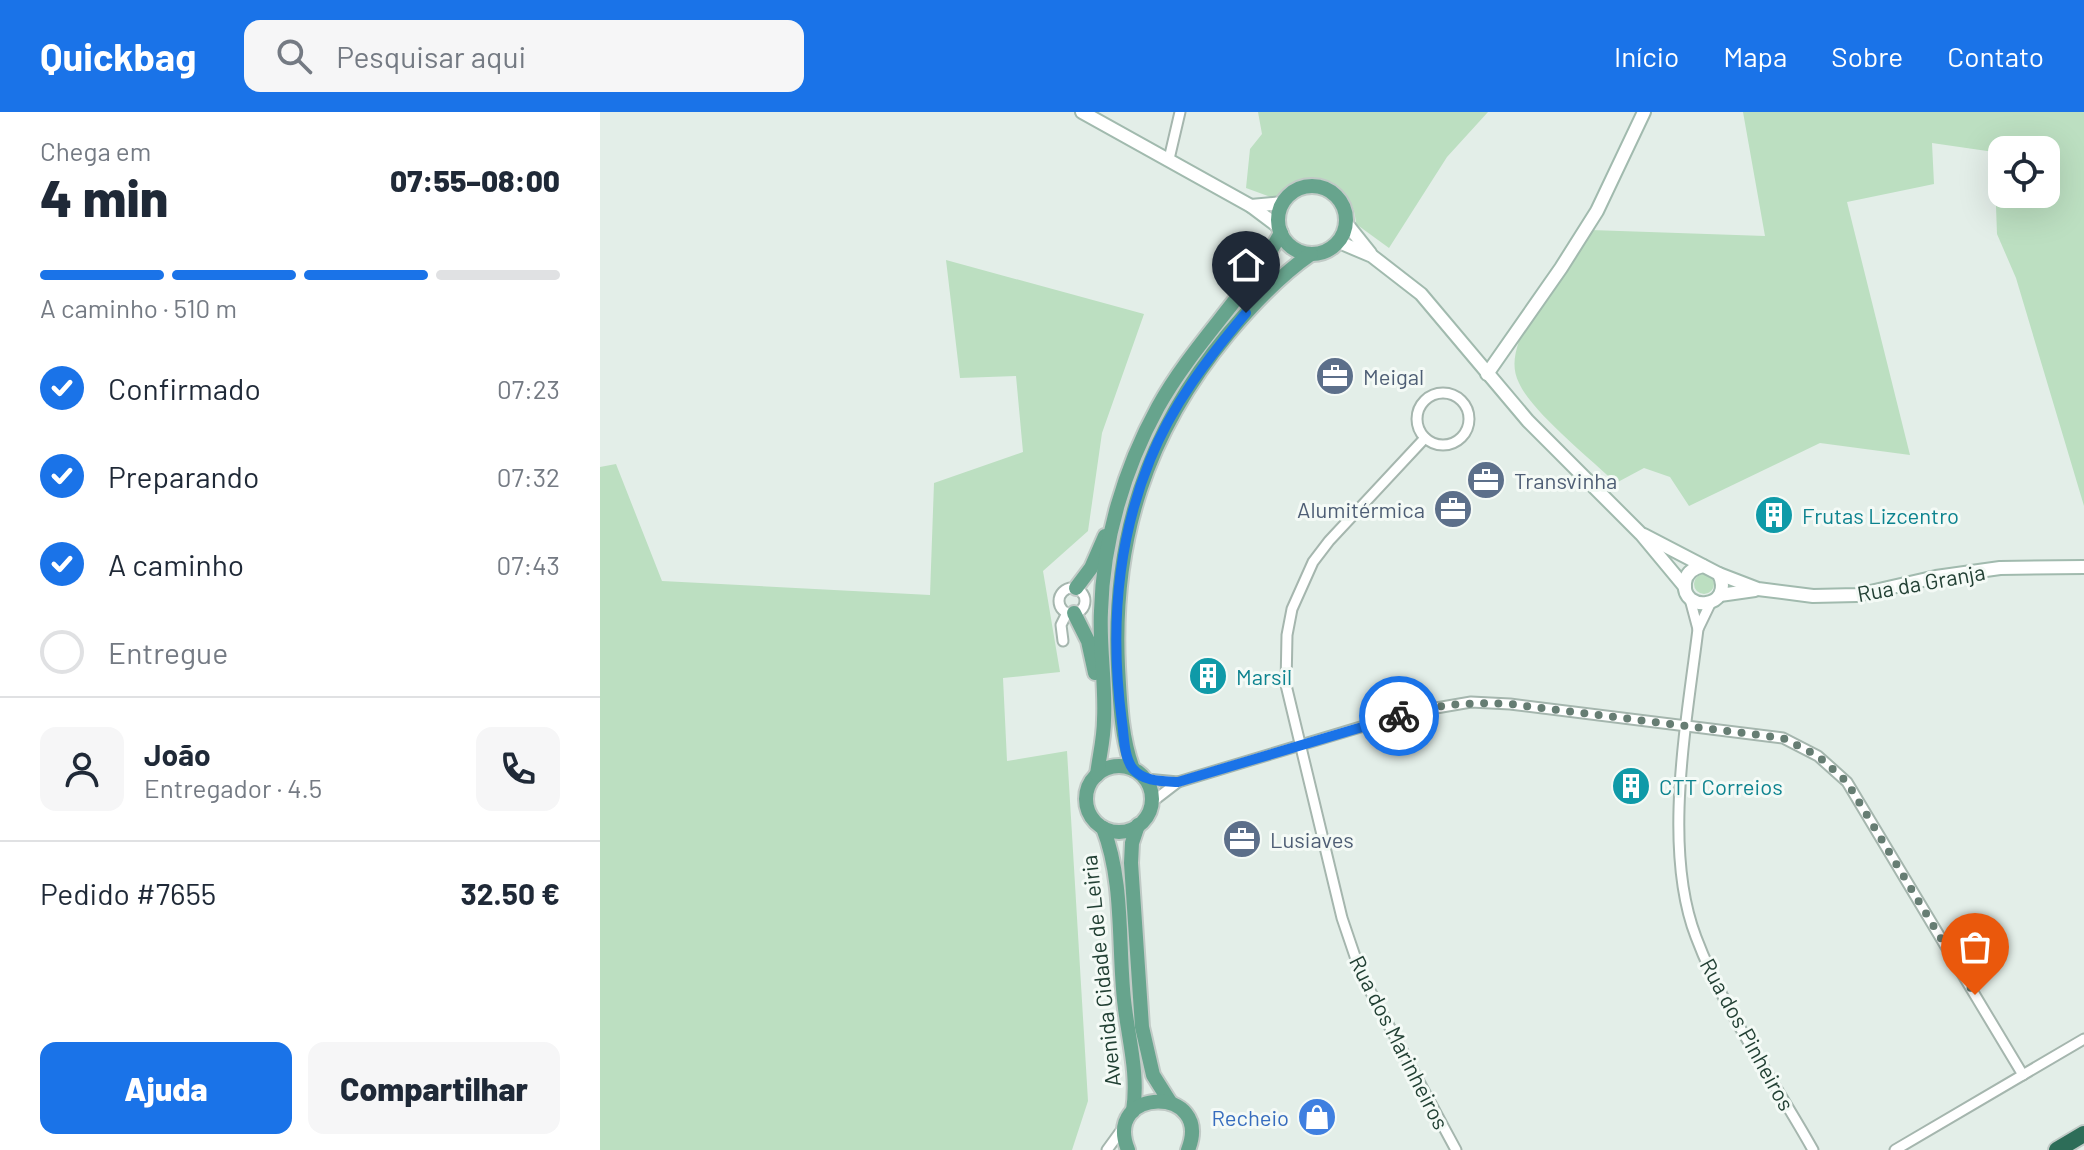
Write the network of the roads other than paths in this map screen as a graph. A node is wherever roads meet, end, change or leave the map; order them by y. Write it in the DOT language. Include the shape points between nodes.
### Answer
graph roads {
  1 [pos="1082,112"];
  2 [pos="1180,112"];
  3 [pos="1644,112"];
  4 [pos="1169,159"];
  5 [pos="1283,203"];
  6 [pos="1251,206"];
  7 [pos="1346,223"];
  8 [pos="1280,230"];
  9 [pos="1339,242"];
  10 [pos="1311,254"];
  11 [pos="1372,256"];
  12 [pos="1487,374"];
  13 [pos="1425,438"];
  14 [pos="1118,502"];
  15 [pos="1641,534"];
  16 [pos="1703,566"];
  17 [pos="2084,567"];
  18 [pos="1719,574"];
  19 [pos="1076,588"];
  20 [pos="1758,589"];
  21 [pos="1688,593"];
  22 [pos="1715,599"];
  23 [pos="1071,613"];
  24 [pos="1698,629"];
  25 [pos="1063,641"];
  26 [pos="1104,705"];
  27 [pos="1687,726"];
  28 [pos="1300,746"];
  29 [pos="1133,769"];
  30 [pos="1097,775"];
  31 [pos="1146,779"];
  32 [pos="1178,782"];
  33 [pos="1152,802"];
  34 [pos="1138,825"];
  35 [pos="1103,828"];
  36 [pos="2084,1039"];
  37 [pos="2023,1075"];
  38 [pos="1170,1102"];
  39 [pos="1133,1111"];
  40 [pos="1125,1126"];
  41 [pos="2084,1134"];
  42 [pos="2084,1143"];
  43 [pos="1107,1150"];
  44 [pos="1128,1150"];
  45 [pos="1188,1150"];
  46 [pos="1456,1150"];
  47 [pos="1813,1150"];
  48 [pos="1895,1150"];
  49 [pos="2057,1150"];
  50 [pos="2072,1150"];
  1 -- 4 [label="main road"];
  2 -- 4 [label="street"];
  3 -- 12 [label="main road" via="1590,223"];
  4 -- 6 [label="main road"];
  5 -- 6 [label="main road"];
  5 -- 7 [label="main road" via="1302,188 1319,187 1339,200"];
  5 -- 8 [label="main road"];
  6 -- 8 [label="main road"];
  7 -- 9 [label="main road"];
  7 -- 11 [label="main road"];
  8 -- 10 [label="main road" via="1292,248"];
  8 -- 14 [label="main road" via="1261,268 1171,385"];
  9 -- 10 [label="main road"];
  9 -- 11 [label="main road"];
  10 -- 29 [label="main road" via="1280,277 1207,360 1166,425 1143,479 1124,549 1116,616 1121,713"];
  11 -- 12 [label="main road" via="1421,294"];
  12 -- 15 [label="main road"];
  13 -- 13 [label="street" via="1441,445 1458,440 1469,417 1461,401 1447,394 1424,401 1417,416"];
  13 -- 28 [label="street, Rua dos Marinheiros" via="1329,541 1301,586 1286,660 1286,685"];
  14 -- 19 [label="main road" via="1091,568"];
  14 -- 26 [label="main road" via="1102,594"];
  15 -- 16 [label="main road"];
  15 -- 21 [label="main road"];
  16 -- 18 [label="main road"];
  16 -- 21 [label="main road" via="1691,570"];
  17 -- 20 [label="main road, Rua da Granja" via="1985,569 1842,596"];
  18 -- 20 [label="main road, Rua da Granja"];
  18 -- 22 [label="main road" via="1722,582"];
  19 -- 23 [label="street" via="1085,601 1082,609"];
  19 -- 23 [label="street" via="1060,594 1059,603"];
  20 -- 22 [label="main road, Rua da Granja"];
  21 -- 22 [label="main road" via="1700,604"];
  21 -- 24 [label="street, Rua dos Pinheiros"];
  22 -- 24 [label="street, Rua dos Pinheiros"];
  23 -- 25 [label="street" via="1061,625"];
  23 -- 26 [label="main road" via="1088,641"];
  24 -- 27 [label="street, Rua dos Pinheiros"];
  26 -- 30 [label="main road"];
  27 -- 28 [label="street" via="1471,702 1407,713"];
  27 -- 37 [label="street" via="1783,738 1818,756 1847,782"];
  27 -- 47 [label="street, Rua dos Pinheiros" via="1678,821 1686,905 1695,936 1724,997"];
  28 -- 32 [label="street"];
  28 -- 46 [label="street, Rua dos Marinheiros" via="1361,974"];
  29 -- 30 [label="main road" via="1118,766"];
  29 -- 31 [label="main road"];
  30 -- 35 [label="main road" via="1087,804"];
  31 -- 32 [label="street"];
  31 -- 33 [label="main road"];
  32 -- 33 [label="street"];
  33 -- 34 [label="main road"];
  34 -- 35 [label="main road" via="1125,831"];
  34 -- 38 [label="main road, Avenida Cidade de Leiria" via="1131,863 1139,1000 1153,1075"];
  35 -- 39 [label="main road, Avenida Cidade de Leiria" via="1113,861 1124,1000 1136,1071"];
  36 -- 37 [label="street"];
  37 -- 48 [label="street"];
  38 -- 39 [label="main road" via="1150,1101"];
  38 -- 45 [label="main road, Avenida Cidade de Leiria" via="1191,1125"];
  39 -- 40 [label="main road"];
  40 -- 43 [label="street"];
  40 -- 44 [label="main road"];
  41 -- 49 [label="highway"];
  42 -- 50 [label="highway"];
}
